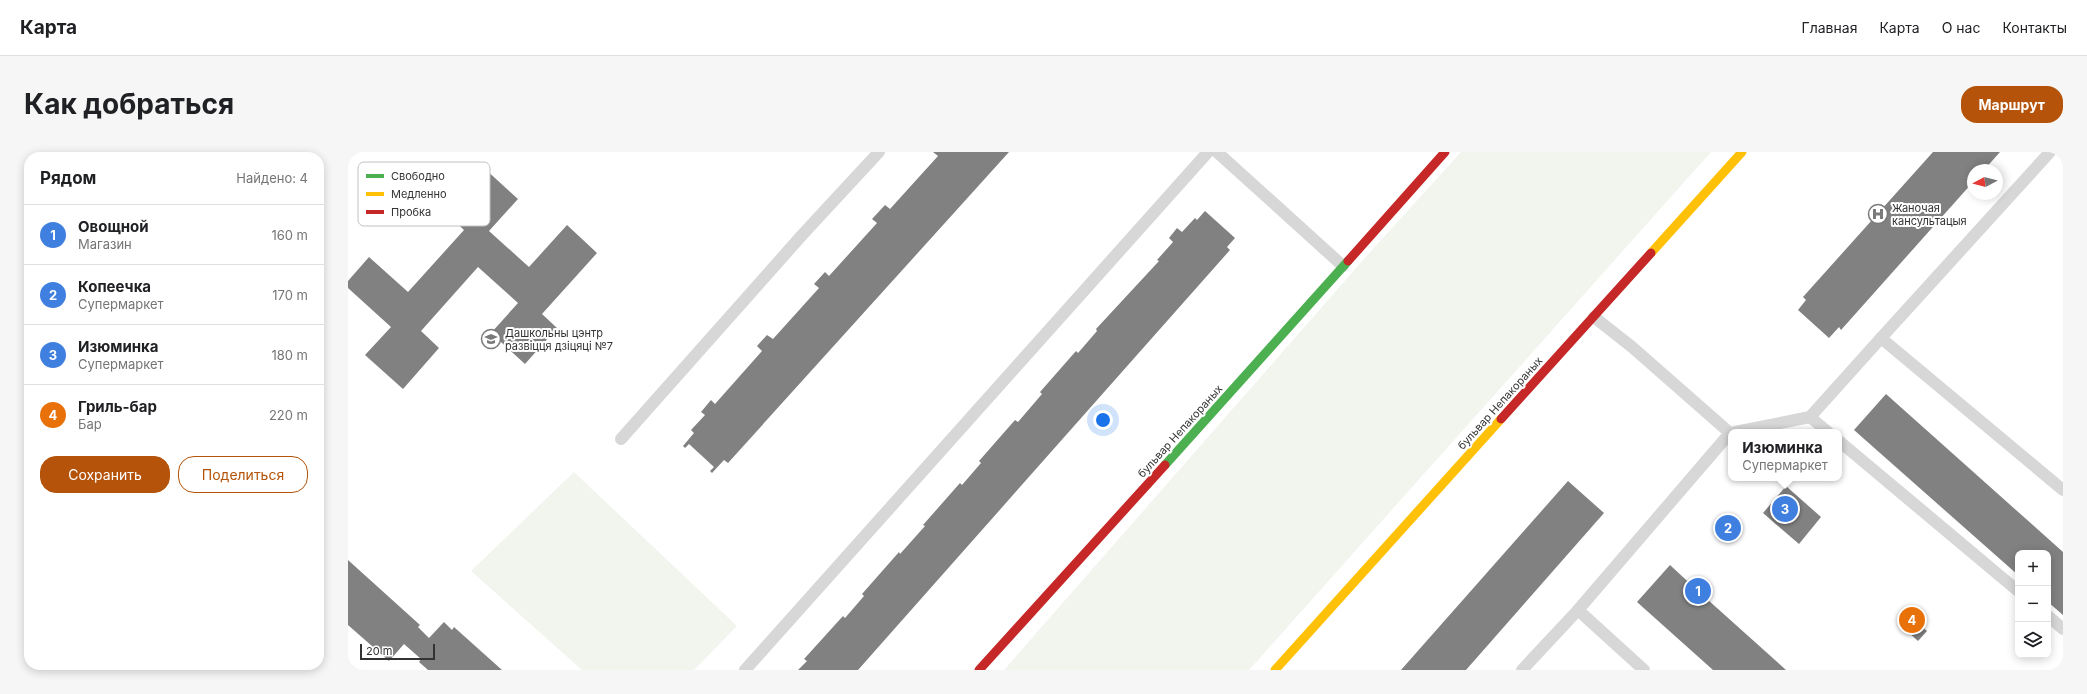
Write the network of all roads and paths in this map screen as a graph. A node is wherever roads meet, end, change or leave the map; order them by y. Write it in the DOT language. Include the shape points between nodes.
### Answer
graph roads {
  1 [pos="879,152"];
  2 [pos="1208,152"];
  3 [pos="1217,152"];
  4 [pos="1444,152"];
  5 [pos="1742,152"];
  6 [pos="2050,152"];
  7 [pos="1343,266"];
  8 [pos="1594,317"];
  9 [pos="1881,338"];
  10 [pos="1810,417"];
  11 [pos="1752,429"];
  12 [pos="1824,429"];
  13 [pos="1728,430"];
  14 [pos="1728,438"];
  15 [pos="621,439"];
  16 [pos="1842,444"];
  17 [pos="2063,490"];
  18 [pos="2015,588"];
  19 [pos="1578,610"];
  20 [pos="2051,619"];
  21 [pos="2063,629"];
  22 [pos="745,670"];
  23 [pos="979,670"];
  24 [pos="1275,670"];
  25 [pos="1522,670"];
  26 [pos="1644,670"];
  1 -- 15 [label="lane"];
  2 -- 22 [label="lane"];
  3 -- 7 [label="lane"];
  4 -- 7 [label="main road, бульвар Непакораных"];
  5 -- 8 [label="main road, бульвар Непакораных"];
  6 -- 9 [label="lane"];
  7 -- 23 [label="main road, бульвар Непакораных"];
  8 -- 13 [label="lane"];
  8 -- 24 [label="main road, бульвар Непакораных"];
  9 -- 10 [label="lane"];
  9 -- 17 [label="lane"];
  10 -- 11 [label="lane"];
  10 -- 12 [label="lane"];
  14 -- 19 [label="lane"];
  16 -- 18 [label="lane"];
  19 -- 25 [label="lane"];
  19 -- 26 [label="lane"];
  20 -- 21 [label="lane"];
}
